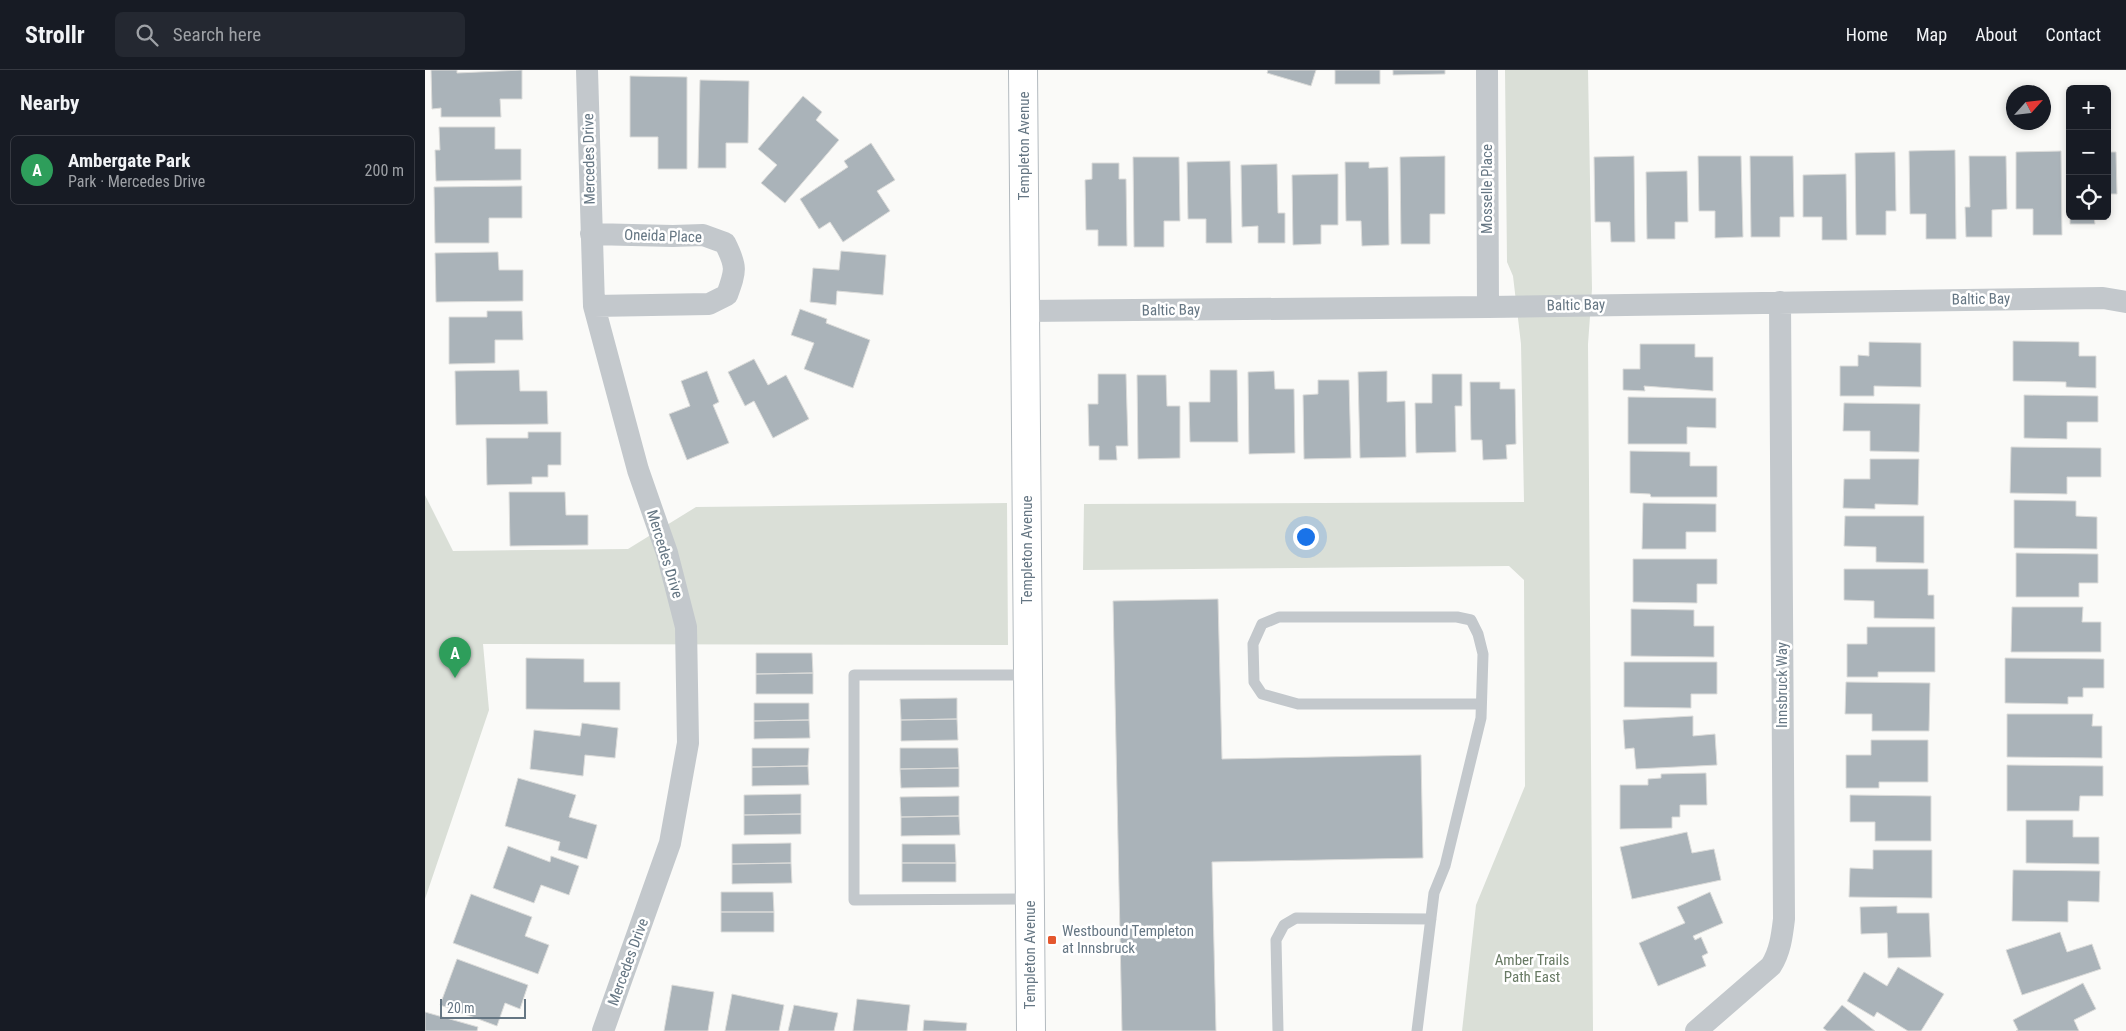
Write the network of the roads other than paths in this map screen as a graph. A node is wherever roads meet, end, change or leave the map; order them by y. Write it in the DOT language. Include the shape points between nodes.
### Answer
graph roads {
  1 [pos="587,70"];
  2 [pos="1023,70"];
  3 [pos="1487,70"];
  4 [pos="591,234"];
  5 [pos="1780,302"];
  6 [pos="2126,302"];
  7 [pos="594,306"];
  8 [pos="1488,307"];
  9 [pos="1025,311"];
  10 [pos="1028,675"];
  11 [pos="1481,704"];
  12 [pos="1030,899"];
  13 [pos="1431,919"];
  14 [pos="603,1031"];
  15 [pos="1031,1031"];
  16 [pos="1278,1031"];
  17 [pos="1417,1031"];
  18 [pos="1696,1031"];
  1 -- 4 [label="street, Mercedes Drive"];
  2 -- 9 [label="street, Templeton Avenue"];
  3 -- 8 [label="street, Mosselle Place"];
  4 -- 7 [label="street, Mercedes Drive"];
  4 -- 7 [label="street, Oneida Place" via="703,235 725,243 734,261 734,276 727,295 709,304"];
  5 -- 6 [label="street, Baltic Bay" via="2103,298"];
  5 -- 8 [label="street, Baltic Bay"];
  5 -- 18 [label="street, Innsbruck Way" via="1784,919 1781,941 1771,966"];
  7 -- 14 [label="street, Mercedes Drive" via="638,470 667,553 686,626 688,743 670,843"];
  8 -- 9 [label="street, Baltic Bay"];
  9 -- 10 [label="street, Templeton Avenue"];
  10 -- 12 [label="street, Templeton Avenue"];
  10 -- 12 [label="lane" via="854,675 854,900"];
  11 -- 11 [label="lane" via="1483,654 1471,620 1457,617 1279,617 1262,624 1253,644 1254,682 1262,694 1298,704"];
  11 -- 13 [label="lane" via="1481,718 1445,866 1434,893"];
  12 -- 15 [label="street, Templeton Avenue"];
  13 -- 16 [label="lane" via="1296,918 1284,925 1276,940"];
  13 -- 17 [label="lane"];
}
